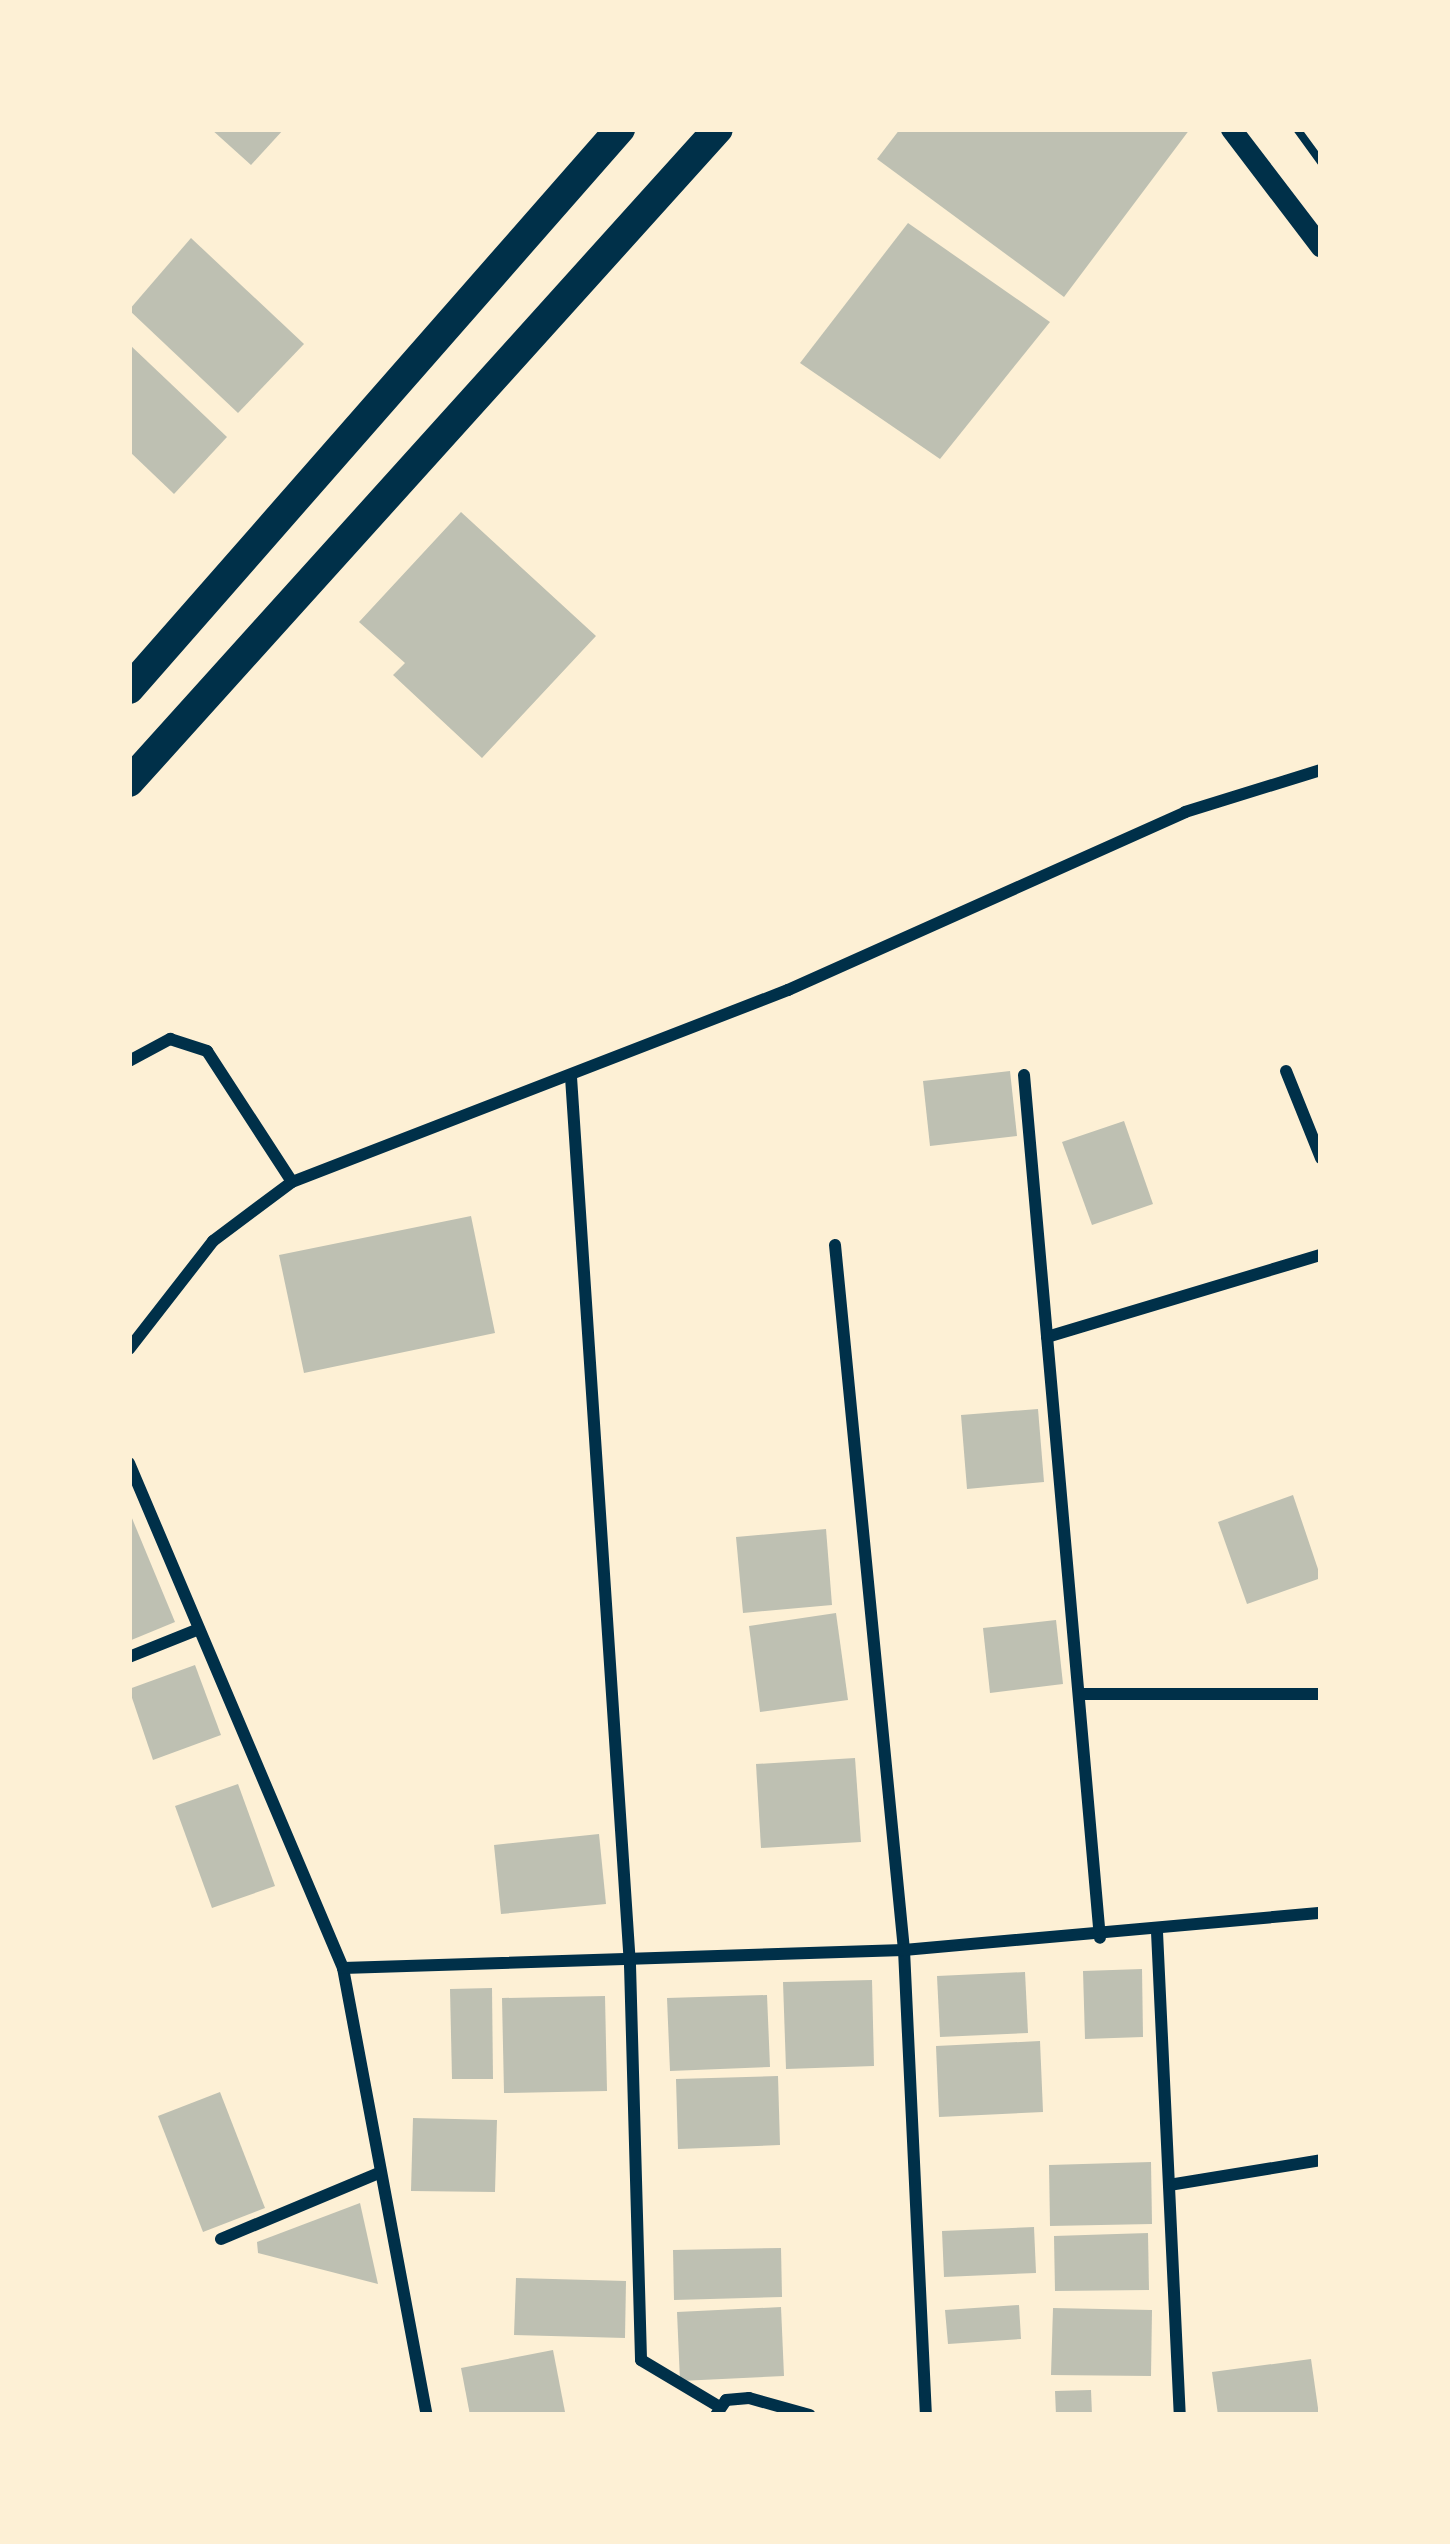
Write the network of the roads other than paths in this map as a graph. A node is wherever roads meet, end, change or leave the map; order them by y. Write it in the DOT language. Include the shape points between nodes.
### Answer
graph roads {
  1 [pos="620,129"];
  2 [pos="718,129"];
  3 [pos="1231,129"];
  4 [pos="1321,248"];
  5 [pos="134,673"];
  6 [pos="1321,770"];
  7 [pos="129,782"];
  8 [pos="129,1061"];
  9 [pos="1286,1071"];
  10 [pos="1024,1075"];
  11 [pos="572,1077"];
  12 [pos="1321,1158"];
  13 [pos="292,1182"];
  14 [pos="835,1244"];
  15 [pos="1321,1256"];
  16 [pos="1048,1337"];
  17 [pos="129,1348"];
  18 [pos="129,1463"];
  19 [pos="199,1629"];
  20 [pos="129,1657"];
  21 [pos="1079,1694"];
  22 [pos="1321,1694"];
  23 [pos="1321,1913"];
  24 [pos="1157,1932"];
  25 [pos="1100,1938"];
  26 [pos="904,1950"];
  27 [pos="630,1964"];
  28 [pos="344,1968"];
  29 [pos="1321,2160"];
  30 [pos="381,2172"];
  31 [pos="1169,2185"];
  32 [pos="221,2240"];
  33 [pos="717,2410"];
  34 [pos="427,2415"];
  35 [pos="810,2415"];
  36 [pos="926,2415"];
  37 [pos="1180,2415"];
  1 -- 5 [label="highway"];
  2 -- 7 [label="highway"];
  3 -- 4 [label="street"];
  6 -- 11 [label="street" via="1186,812"];
  8 -- 13 [label="street" via="170,1039 207,1051"];
  9 -- 12 [label="street"];
  10 -- 16 [label="street"];
  11 -- 13 [label="street"];
  11 -- 27 [label="street"];
  13 -- 17 [label="street" via="213,1241"];
  14 -- 26 [label="street"];
  15 -- 16 [label="street"];
  16 -- 21 [label="street"];
  18 -- 19 [label="street"];
  19 -- 20 [label="street"];
  19 -- 28 [label="street"];
  21 -- 22 [label="street"];
  21 -- 25 [label="street"];
  23 -- 24 [label="street"];
  24 -- 25 [label="street"];
  24 -- 31 [label="street"];
  25 -- 26 [label="street"];
  26 -- 27 [label="street"];
  26 -- 36 [label="street"];
  27 -- 28 [label="street"];
  27 -- 33 [label="street" via="641,2360"];
  28 -- 30 [label="street"];
  29 -- 31 [label="street"];
  30 -- 32 [label="street"];
  30 -- 34 [label="street"];
  31 -- 37 [label="street"];
  33 -- 35 [label="street" via="748,2398"];
}
